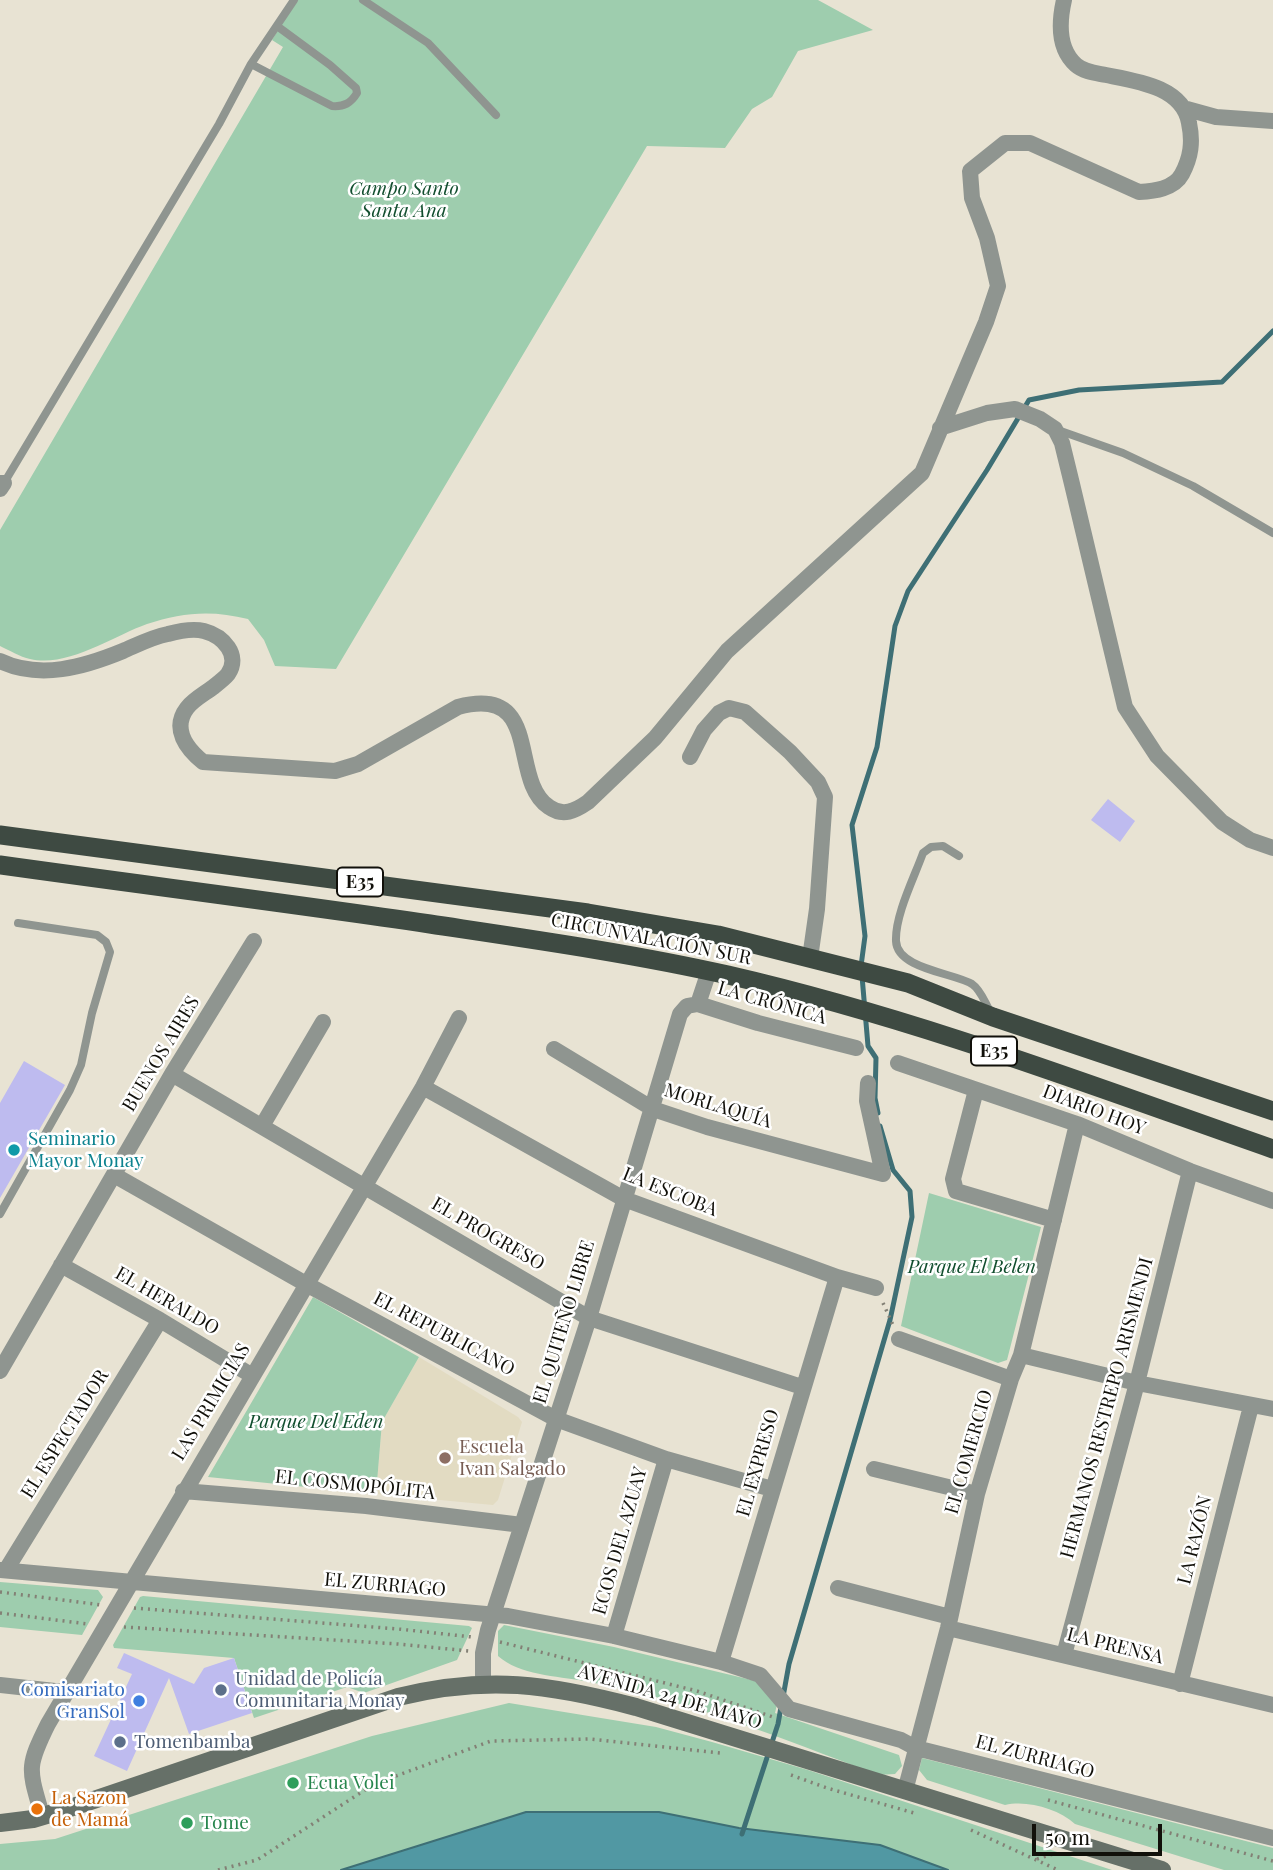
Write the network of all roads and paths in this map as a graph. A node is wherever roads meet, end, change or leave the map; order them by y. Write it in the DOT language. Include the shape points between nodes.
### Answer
graph roads {
  1 [pos="294,0"];
  2 [pos="363,0"];
  3 [pos="1065,0"];
  4 [pos="277,26"];
  5 [pos="251,64"];
  6 [pos="1186,109"];
  7 [pos="496,115"];
  8 [pos="1273,121"];
  9 [pos="940,428"];
  10 [pos="1055,429"];
  11 [pos="1,485"];
  12 [pos="1273,533"];
  13 [pos="0,661"];
  14 [pos="690,757"];
  15 [pos="0,835"];
  16 [pos="1273,848"];
  17 [pos="959,856"];
  18 [pos="0,865"];
  19 [pos="18,923"];
  20 [pos="254,941"];
  21 [pos="810,958"];
  22 [pos="709,971"];
  23 [pos="698,1004"];
  24 [pos="680,1014"];
  25 [pos="993,1017"];
  26 [pos="459,1018"];
  27 [pos="323,1023"];
  28 [pos="856,1048"];
  29 [pos="554,1049"];
  30 [pos="898,1063"];
  31 [pos="172,1074"];
  32 [pos="868,1083"];
  33 [pos="423,1087"];
  34 [pos="976,1090"];
  35 [pos="653,1109"];
  36 [pos="1273,1111"];
  37 [pos="1077,1124"];
  38 [pos="262,1126"];
  39 [pos="1273,1149"];
  40 [pos="1189,1171"];
  41 [pos="114,1175"];
  42 [pos="364,1186"];
  43 [pos="624,1199"];
  44 [pos="1273,1201"];
  45 [pos="0,1214"];
  46 [pos="1054,1220"];
  47 [pos="61,1265"];
  48 [pos="837,1277"];
  49 [pos="306,1284"];
  50 [pos="876,1288"];
  51 [pos="589,1318"];
  52 [pos="160,1320"];
  53 [pos="899,1339"];
  54 [pos="1021,1355"];
  55 [pos="0,1371"];
  56 [pos="251,1375"];
  57 [pos="1011,1379"];
  58 [pos="1137,1383"];
  59 [pos="802,1387"];
  60 [pos="1251,1406"];
  61 [pos="1273,1409"];
  62 [pos="556,1419"];
  63 [pos="666,1459"];
  64 [pos="874,1469"];
  65 [pos="772,1489"];
  66 [pos="183,1491"];
  67 [pos="978,1494"];
  68 [pos="522,1525"];
  69 [pos="3,1570"];
  70 [pos="130,1582"];
  71 [pos="838,1588"];
  72 [pos="0,1592"];
  73 [pos="116,1606"];
  74 [pos="0,1614"];
  75 [pos="493,1616"];
  76 [pos="949,1623"];
  77 [pos="104,1626"];
  78 [pos="614,1636"];
  79 [pos="484,1646"];
  80 [pos="1064,1655"];
  81 [pos="721,1662"];
  82 [pos="483,1684"];
  83 [pos="1180,1684"];
  84 [pos="0,1685"];
  85 [pos="64,1692"];
  86 [pos="1273,1704"];
  87 [pos="774,1717"];
  88 [pos="916,1748"];
  89 [pos="721,1753"];
  90 [pos="782,1772"];
  91 [pos="905,1791"];
  92 [pos="1046,1800"];
  93 [pos="42,1815"];
  94 [pos="923,1815"];
  95 [pos="0,1823"];
  96 [pos="962,1826"];
  97 [pos="1273,1838"];
  98 [pos="1273,1861"];
  99 [pos="218,1870"];
  100 [pos="1058,1870"];
  101 [pos="1163,1870"];
  1 -- 4 [label="lane"];
  2 -- 7 [label="lane" via="428,43"];
  3 -- 6 [label="street" via="1059,23 1065,50 1077,66 1167,92"];
  4 -- 5 [label="lane"];
  4 -- 5 [label="lane" via="356,88 354,99 341,107 332,106"];
  5 -- 11 [label="lane"];
  6 -- 8 [label="street" via="1216,117"];
  6 -- 9 [label="street" via="1191,155 1180,178 1159,191 1139,192 1030,143 1005,143 970,171 972,198 998,286"];
  9 -- 10 [label="street" via="988,413 1016,410"];
  9 -- 13 [label="street" via="922,473 727,652 655,738 576,810 553,811 536,795 515,722 500,709 484,704 458,707 358,764 335,771 202,762 180,735 182,720 187,709 227,675 233,662 230,649 203,631 161,635 75,667 49,671 17,669"];
  10 -- 12 [label="lane" via="1123,453 1193,486"];
  10 -- 16 [label="street" via="1065,453 1125,707 1157,755 1222,822"];
  14 -- 21 [label="street" via="704,730 729,708 745,712 818,782 825,797"];
  15 -- 21 [label="highway, CIRCUNVALACIÓN SUR / E35" via="588,913 718,935"];
  17 -- 25 [label="lane" via="943,846 923,853 898,921 896,942 907,959 972,985"];
  18 -- 22 [label="highway, CIRCUNVALACIÓN SUR / E35" via="479,931"];
  19 -- 45 [label="lane" via="97,935 110,951 81,1065"];
  20 -- 31 [label="street, BUENOS AIRES"];
  21 -- 25 [label="highway, CIRCUNVALACIÓN SUR / E35" via="908,983"];
  22 -- 23 [label="street"];
  22 -- 39 [label="highway, CIRCUNVALACIÓN SUR / E35" via="956,1038"];
  23 -- 24 [label="street, LA CRÓNICA" via="687,1006"];
  23 -- 28 [label="street, LA CRÓNICA"];
  24 -- 35 [label="street, EL QUITEÑO LIBRE"];
  25 -- 36 [label="highway, CIRCUNVALACIÓN SUR / E35"];
  26 -- 33 [label="street, LAS PRIMICIAS"];
  27 -- 38 [label="street"];
  29 -- 35 [label="street, MORLAQUÍA"];
  30 -- 34 [label="street, DIARIO HOY"];
  31 -- 38 [label="street, EL PROGRESO"];
  31 -- 41 [label="street, BUENOS AIRES"];
  32 -- 35 [label="street, MORLAQUÍA" via="867,1101 883,1174"];
  33 -- 42 [label="street, LAS PRIMICIAS"];
  33 -- 43 [label="street, LA ESCOBA"];
  34 -- 37 [label="street, DIARIO HOY"];
  34 -- 46 [label="street" via="953,1179 956,1191"];
  35 -- 43 [label="street, EL QUITEÑO LIBRE"];
  37 -- 40 [label="street, DIARIO HOY"];
  37 -- 46 [label="street, EL COMERCIO"];
  38 -- 42 [label="street, EL PROGRESO"];
  40 -- 44 [label="street, DIARIO HOY"];
  40 -- 58 [label="street, HERMANOS RESTREPO ARISMENDI"];
  41 -- 47 [label="street, BUENOS AIRES"];
  41 -- 49 [label="street, EL REPUBLICANO"];
  42 -- 49 [label="street, LAS PRIMICIAS"];
  42 -- 51 [label="street, EL PROGRESO"];
  43 -- 48 [label="street, LA ESCOBA"];
  43 -- 51 [label="street, EL QUITEÑO LIBRE"];
  46 -- 54 [label="street, EL COMERCIO"];
  47 -- 52 [label="street, EL HERALDO"];
  47 -- 55 [label="street, BUENOS AIRES"];
  48 -- 50 [label="street, LA ESCOBA"];
  48 -- 59 [label="street, EL EXPRESO"];
  49 -- 56 [label="street, LAS PRIMICIAS"];
  49 -- 62 [label="street, EL REPUBLICANO"];
  50 -- 53 [label="path"];
  51 -- 59 [label="street, EL PROGRESO"];
  51 -- 62 [label="street, EL QUITEÑO LIBRE"];
  52 -- 56 [label="street, EL HERALDO"];
  52 -- 69 [label="street, EL ESPECTADOR"];
  53 -- 57 [label="street"];
  54 -- 57 [label="street, EL COMERCIO"];
  54 -- 58 [label="street"];
  56 -- 66 [label="street, LAS PRIMICIAS"];
  57 -- 67 [label="street, EL COMERCIO"];
  58 -- 60 [label="street"];
  58 -- 80 [label="street, HERMANOS RESTREPO ARISMENDI"];
  59 -- 65 [label="street, EL EXPRESO"];
  60 -- 61 [label="street"];
  60 -- 83 [label="street, LA RAZÓN"];
  62 -- 63 [label="street, EL REPUBLICANO"];
  62 -- 68 [label="street, EL QUITEÑO LIBRE"];
  63 -- 65 [label="street, EL REPUBLICANO"];
  63 -- 78 [label="street, ECOS DEL AZUAY"];
  64 -- 67 [label="street"];
  65 -- 81 [label="street, EL EXPRESO"];
  66 -- 68 [label="street, EL COSMOPÓLITA"];
  66 -- 70 [label="street, LAS PRIMICIAS"];
  67 -- 76 [label="street, EL COMERCIO"];
  68 -- 75 [label="street, EL QUITEÑO LIBRE"];
  69 -- 70 [label="street, EL ZURRIAGO"];
  70 -- 73 [label="street, LAS PRIMICIAS"];
  70 -- 75 [label="street, EL ZURRIAGO"];
  71 -- 76 [label="street, LA PRENSA"];
  72 -- 73 [label="path"];
  73 -- 77 [label="street, LAS PRIMICIAS"];
  73 -- 79 [label="path" via="398,1629"];
  74 -- 77 [label="path"];
  75 -- 78 [label="street, EL ZURRIAGO"];
  75 -- 79 [label="street, EL QUITEÑO LIBRE"];
  76 -- 80 [label="street, LA PRENSA"];
  76 -- 88 [label="street, EL COMERCIO"];
  77 -- 79 [label="path"];
  77 -- 85 [label="street, LAS PRIMICIAS"];
  78 -- 81 [label="street, EL ZURRIAGO"];
  79 -- 82 [label="street, EL QUITEÑO LIBRE"];
  79 -- 87 [label="path" via="697,1691"];
  80 -- 83 [label="street, LA PRENSA"];
  81 -- 88 [label="street, EL ZURRIAGO" via="760,1675 789,1709"];
  82 -- 91 [label="main road, AVENIDA 24 DE MAYO" via="566,1689"];
  82 -- 93 [label="main road, AVENIDA 24 DE MAYO" via="398,1696"];
  83 -- 86 [label="street, LA PRENSA"];
  84 -- 85 [label="street"];
  85 -- 93 [label="street, LAS PRIMICIAS" via="31,1761"];
  88 -- 91 [label="street, EL COMERCIO"];
  88 -- 97 [label="street, EL ZURRIAGO"];
  89 -- 99 [label="path" via="590,1739 491,1741 374,1784 257,1860"];
  90 -- 94 [label="path"];
  91 -- 101 [label="main road, AVENIDA 24 DE MAYO"];
  92 -- 98 [label="path"];
  93 -- 95 [label="main road, AVENIDA 24 DE MAYO"];
  96 -- 100 [label="path"];
}
